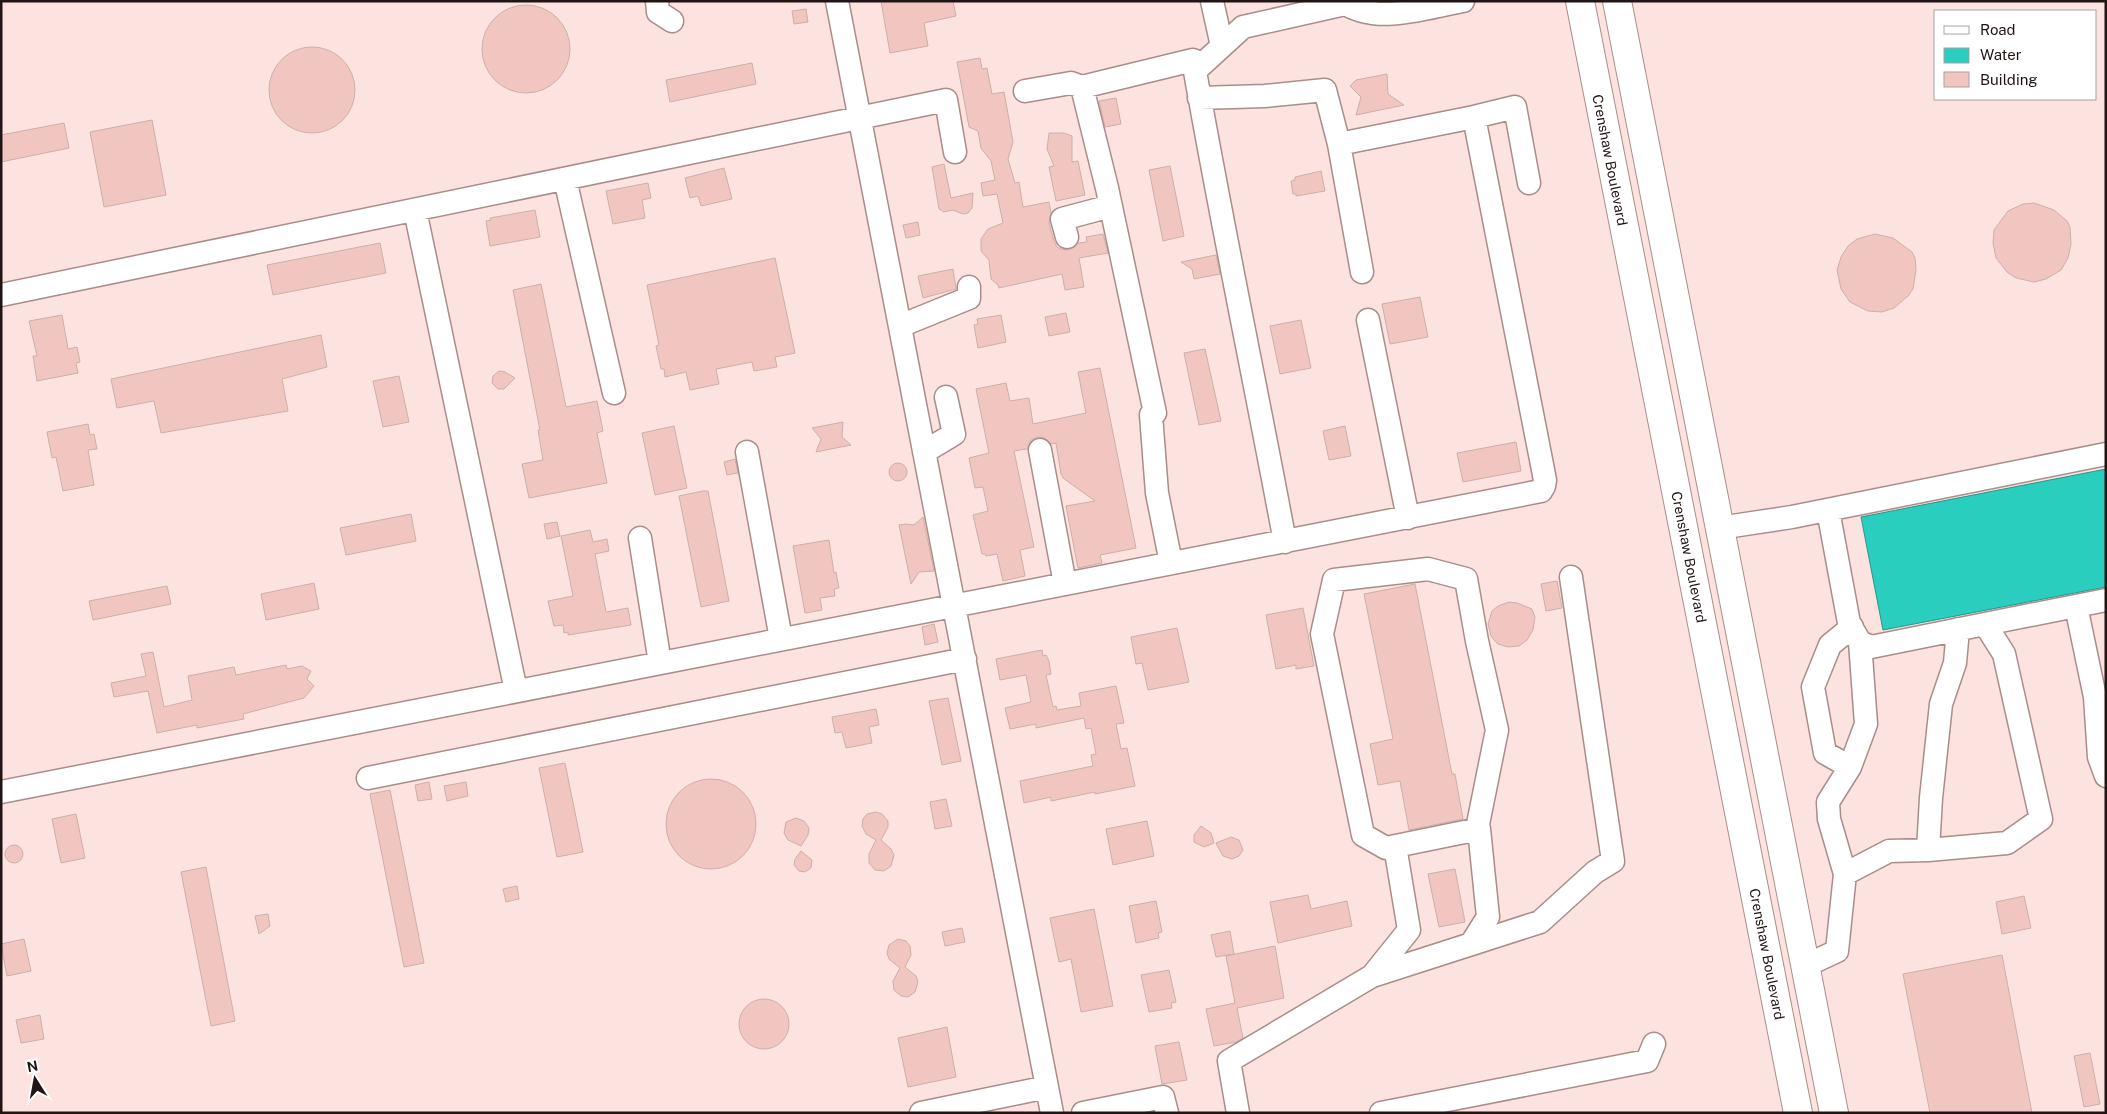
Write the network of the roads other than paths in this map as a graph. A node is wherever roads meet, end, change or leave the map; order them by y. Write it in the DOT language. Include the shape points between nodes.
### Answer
graph roads {
  1 [pos="657,1"];
  2 [pos="837,1"];
  3 [pos="1212,1"];
  4 [pos="1463,1"];
  5 [pos="1580,1"];
  6 [pos="1616,1"];
  7 [pos="1343,3"];
  8 [pos="672,21"];
  9 [pos="1222,46"];
  10 [pos="1195,71"];
  11 [pos="1082,87"];
  12 [pos="1025,91"];
  13 [pos="1199,98"];
  14 [pos="1474,117"];
  15 [pos="860,119"];
  16 [pos="1339,144"];
  17 [pos="955,152"];
  18 [pos="564,179"];
  19 [pos="1529,183"];
  20 [pos="1111,206"];
  21 [pos="416,210"];
  22 [pos="1067,237"];
  23 [pos="1362,272"];
  24 [pos="969,287"];
  25 [pos="1,295"];
  26 [pos="1368,320"];
  27 [pos="900,326"];
  28 [pos="614,393"];
  29 [pos="946,397"];
  30 [pos="1040,450"];
  31 [pos="747,452"];
  32 [pos="924,452"];
  33 [pos="2106,454"];
  34 [pos="1828,510"];
  35 [pos="1408,518"];
  36 [pos="1719,528"];
  37 [pos="640,538"];
  38 [pos="1285,542"];
  39 [pos="1171,563"];
  40 [pos="1571,577"];
  41 [pos="1065,584"];
  42 [pos="2106,600"];
  43 [pos="954,605"];
  44 [pos="2076,606"];
  45 [pos="1985,624"];
  46 [pos="1958,629"];
  47 [pos="1856,634"];
  48 [pos="781,640"];
  49 [pos="965,660"];
  50 [pos="660,663"];
  51 [pos="516,691"];
  52 [pos="1850,767"];
  53 [pos="2106,776"];
  54 [pos="368,778"];
  55 [pos="1,792"];
  56 [pos="1479,828"];
  57 [pos="1395,846"];
  58 [pos="1928,850"];
  59 [pos="1845,874"];
  60 [pos="1471,944"];
  61 [pos="1805,966"];
  62 [pos="1372,976"];
  63 [pos="1654,1044"];
  64 [pos="1048,1087"];
  65 [pos="921,1113"];
  66 [pos="1052,1113"];
  67 [pos="1083,1113"];
  68 [pos="1167,1113"];
  69 [pos="1238,1113"];
  70 [pos="1381,1113"];
  71 [pos="1798,1113"];
  72 [pos="1834,1113"];
  1 -- 8 [label="lane" via="658,12"];
  2 -- 15 [label="lane"];
  3 -- 9 [label="lane"];
  4 -- 7 [label="lane" via="1374,15"];
  5 -- 71 [label="main road, Crenshaw Boulevard"];
  6 -- 36 [label="main road"];
  7 -- 9 [label="lane" via="1243,27"];
  9 -- 10 [label="lane"];
  10 -- 11 [label="lane" via="1193,60"];
  10 -- 13 [label="lane"];
  11 -- 12 [label="lane" via="1071,83"];
  11 -- 20 [label="lane"];
  13 -- 16 [label="lane" via="1325,90"];
  13 -- 38 [label="lane"];
  14 -- 16 [label="lane"];
  14 -- 19 [label="lane" via="1515,107"];
  14 -- 35 [label="lane" via="1544,486 1534,493"];
  15 -- 17 [label="lane" via="946,100"];
  15 -- 18 [label="lane"];
  15 -- 27 [label="lane"];
  16 -- 23 [label="lane"];
  18 -- 21 [label="lane"];
  18 -- 28 [label="lane"];
  20 -- 22 [label="lane" via="1062,219"];
  20 -- 39 [label="lane" via="1155,413 1151,415 1156,493"];
  21 -- 25 [label="lane"];
  21 -- 51 [label="lane"];
  24 -- 27 [label="lane" via="969,298"];
  26 -- 35 [label="lane"];
  27 -- 32 [label="lane"];
  29 -- 32 [label="lane" via="954,434"];
  30 -- 41 [label="lane"];
  31 -- 48 [label="lane"];
  32 -- 43 [label="lane"];
  33 -- 34 [label="lane"];
  34 -- 36 [label="lane"];
  34 -- 47 [label="lane" via="1850,623"];
  35 -- 38 [label="lane"];
  36 -- 61 [label="main road"];
  37 -- 50 [label="lane"];
  38 -- 39 [label="lane"];
  39 -- 41 [label="lane"];
  40 -- 60 [label="lane" via="1613,861 1595,872 1540,922"];
  41 -- 43 [label="lane"];
  42 -- 44 [label="lane"];
  43 -- 48 [label="lane"];
  43 -- 49 [label="lane"];
  44 -- 45 [label="lane"];
  44 -- 53 [label="lane" via="2095,697 2099,757"];
  45 -- 46 [label="lane"];
  45 -- 58 [label="lane" via="2004,654 2041,819 2007,843"];
  46 -- 47 [label="lane" via="1871,647"];
  46 -- 58 [label="lane" via="1955,663 1941,704"];
  47 -- 52 [label="lane" via="1866,724"];
  47 -- 52 [label="lane" via="1830,645 1813,687 1825,753"];
  48 -- 50 [label="lane"];
  49 -- 54 [label="lane"];
  49 -- 64 [label="lane"];
  50 -- 51 [label="lane"];
  51 -- 55 [label="lane"];
  52 -- 59 [label="lane" via="1828,802"];
  56 -- 57 [label="lane"];
  56 -- 57 [label="lane" via="1497,730 1476,641 1466,579 1428,569 1334,580 1322,634 1363,835 1386,848"];
  56 -- 60 [label="lane" via="1488,917"];
  57 -- 62 [label="lane" via="1409,930"];
  58 -- 59 [label="lane" via="1890,852"];
  59 -- 61 [label="lane" via="1837,951"];
  60 -- 62 [label="lane"];
  61 -- 72 [label="main road"];
  62 -- 69 [label="lane" via="1229,1061"];
  63 -- 70 [label="lane" via="1647,1061"];
  64 -- 65 [label="lane"];
  64 -- 66 [label="lane"];
  67 -- 68 [label="lane" via="1163,1097"];
}
